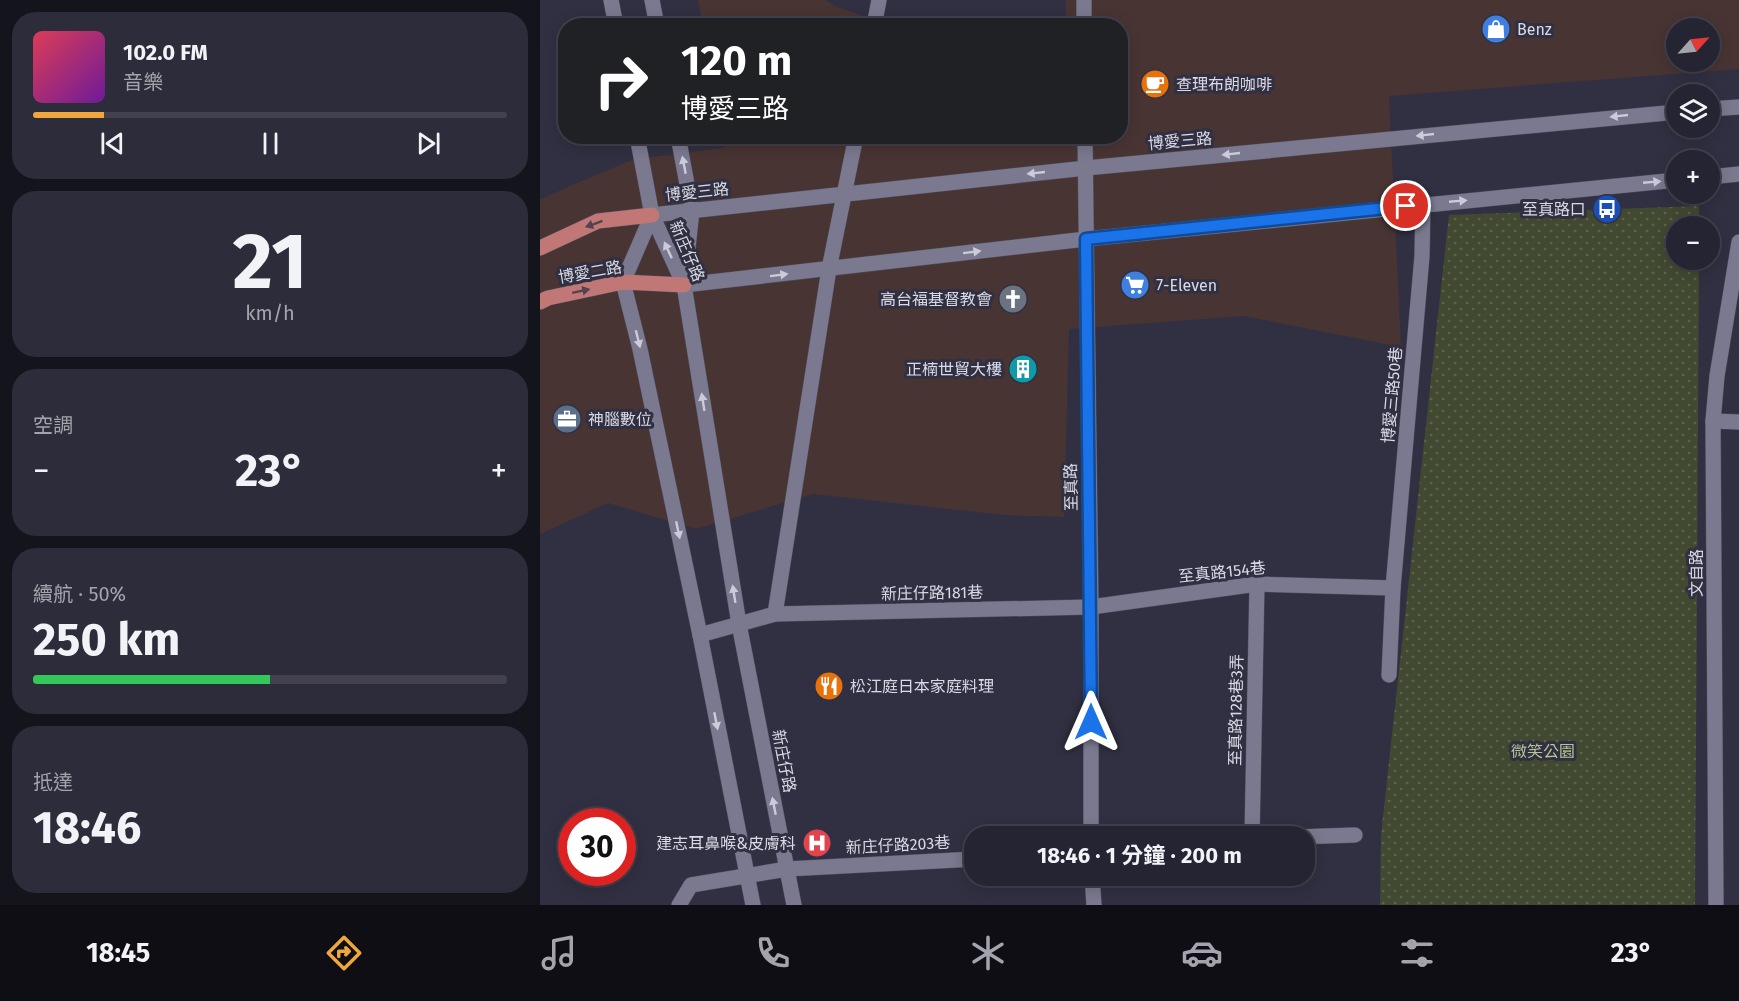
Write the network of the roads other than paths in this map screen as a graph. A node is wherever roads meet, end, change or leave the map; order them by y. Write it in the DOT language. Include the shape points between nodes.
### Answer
graph roads {
  1 [pos="611,0"];
  2 [pos="652,0"];
  3 [pos="879,0"];
  4 [pos="1084,0"];
  5 [pos="614,18"];
  6 [pos="655,18"];
  7 [pos="876,18"];
  8 [pos="1084,18"];
  9 [pos="1739,107"];
  10 [pos="1720,108"];
  11 [pos="1666,113"];
  12 [pos="639,144"];
  13 [pos="679,144"];
  14 [pos="854,144"];
  15 [pos="1085,144"];
  16 [pos="1086,168"];
  17 [pos="1739,174"];
  18 [pos="1720,176"];
  19 [pos="1666,181"];
  20 [pos="844,194"];
  21 [pos="1423,204"];
  22 [pos="692,211"];
  23 [pos="652,215"];
  24 [pos="1086,239"];
  25 [pos="1739,242"];
  26 [pos="540,248"];
  27 [pos="829,269"];
  28 [pos="623,282"];
  29 [pos="684,285"];
  30 [pos="540,302"];
  31 [pos="1713,421"];
  32 [pos="1739,422"];
  33 [pos="1257,584"];
  34 [pos="1393,588"];
  35 [pos="1091,607"];
  36 [pos="775,614"];
  37 [pos="739,624"];
  38 [pos="700,635"];
  39 [pos="1389,675"];
  40 [pos="1091,826"];
  41 [pos="1252,826"];
  42 [pos="1355,835"];
  43 [pos="1315,836"];
  44 [pos="964,860"];
  45 [pos="787,869"];
  46 [pos="747,876"];
  47 [pos="1093,886"];
  48 [pos="679,905"];
  49 [pos="753,905"];
  50 [pos="794,905"];
  51 [pos="1094,905"];
  52 [pos="1716,905"];
  1 -- 5 [label="street"];
  2 -- 6 [label="street"];
  3 -- 7 [label="street"];
  4 -- 8 [label="street"];
  9 -- 10 [label="street"];
  11 -- 16 [label="street, 博愛三路, one-way"];
  12 -- 23 [label="street"];
  22 -- 13 [label="street, one-way"];
  14 -- 20 [label="street"];
  15 -- 16 [label="street, 至真路"];
  16 -- 20 [label="street, 博愛三路, one-way"];
  16 -- 24 [label="street, 至真路"];
  17 -- 18 [label="street"];
  21 -- 19 [label="street, one-way"];
  20 -- 22 [label="street, 博愛三路"];
  20 -- 27 [label="street"];
  21 -- 24 [label="street"];
  21 -- 34 [label="street, 博愛三路50巷" via="1422,256"];
  22 -- 23 [label="street, 博愛三路"];
  22 -- 29 [label="street"];
  23 -- 26 [label="main road, one-way" via="598,221"];
  23 -- 28 [label="street, 新庄仔路"];
  29 -- 23 [label="street, 新庄仔路, one-way"];
  27 -- 24 [label="street, one-way"];
  24 -- 35 [label="street, 至真路"];
  25 -- 31 [label="street, 文自路"];
  29 -- 27 [label="street, one-way"];
  27 -- 36 [label="street"];
  28 -- 29 [label="main road, 博愛二路"];
  30 -- 28 [label="main road, 博愛二路, one-way"];
  28 -- 38 [label="street, one-way"];
  37 -- 29 [label="street, 新庄仔路, one-way"];
  31 -- 32 [label="street"];
  31 -- 52 [label="street, 文自路"];
  33 -- 34 [label="street, 至真路154巷"];
  33 -- 35 [label="street, 至真路154巷"];
  33 -- 41 [label="street, 至真路128巷3弄"];
  34 -- 39 [label="street, 博愛三路50巷"];
  35 -- 36 [label="street, 新庄仔路181巷"];
  35 -- 40 [label="street, 至真路"];
  36 -- 37 [label="street"];
  37 -- 38 [label="street"];
  45 -- 37 [label="street, 新庄仔路, one-way"];
  38 -- 46 [label="street, one-way"];
  42 -- 43 [label="street"];
  44 -- 45 [label="street, 新庄仔路203巷"];
  45 -- 46 [label="street, 新庄仔路203巷"];
  45 -- 50 [label="street, 新庄仔路"];
  46 -- 48 [label="street, 新庄仔路203巷" via="691,885"];
  46 -- 49 [label="street"];
  47 -- 51 [label="street"];
}
